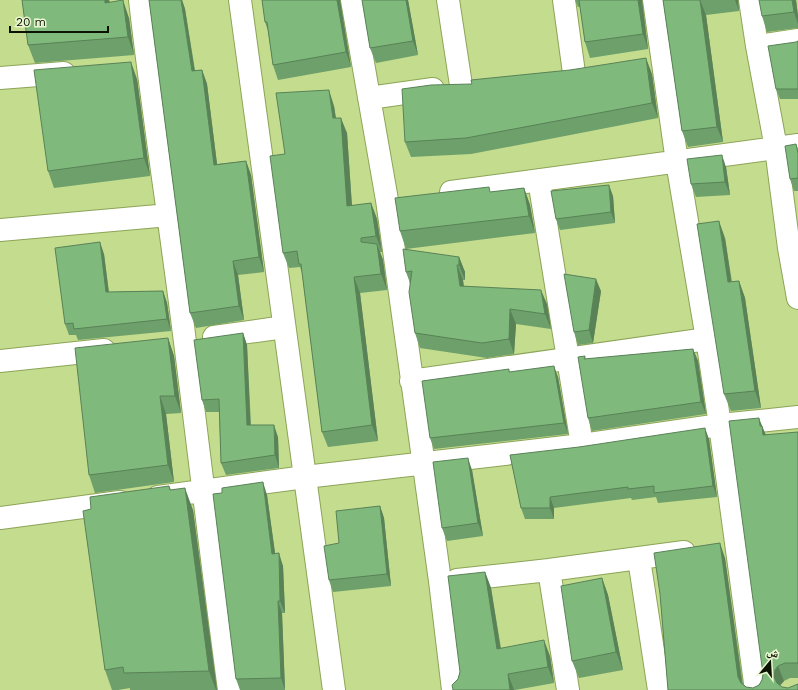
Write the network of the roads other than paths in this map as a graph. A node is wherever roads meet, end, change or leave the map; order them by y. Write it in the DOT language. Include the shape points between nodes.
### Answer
graph roads {
  1 [pos="140,0"];
  2 [pos="240,0"];
  3 [pos="352,0"];
  4 [pos="448,0"];
  5 [pos="564,0"];
  6 [pos="654,0"];
  7 [pos="750,0"];
  8 [pos="798,40"];
  9 [pos="757,46"];
  10 [pos="662,60"];
  11 [pos="640,63"];
  12 [pos="596,70"];
  13 [pos="85,71"];
  14 [pos="574,73"];
  15 [pos="551,76"];
  16 [pos="0,78"];
  17 [pos="483,83"];
  18 [pos="461,86"];
  19 [pos="369,98"];
  20 [pos="798,145"];
  21 [pos="776,148"];
  22 [pos="677,162"];
  23 [pos="539,180"];
  24 [pos="432,194"];
  25 [pos="410,197"];
  26 [pos="387,200"];
  27 [pos="168,215"];
  28 [pos="0,230"];
  29 [pos="794,247"];
  30 [pos="798,298"];
  31 [pos="284,327"];
  32 [pos="707,338"];
  33 [pos="185,342"];
  34 [pos="162,344"];
  35 [pos="124,348"];
  36 [pos="568,359"];
  37 [pos="0,361"];
  38 [pos="411,380"];
  39 [pos="798,417"];
  40 [pos="720,425"];
  41 [pos="582,445"];
  42 [pos="423,464"];
  43 [pos="305,477"];
  44 [pos="205,491"];
  45 [pos="0,518"];
  46 [pos="735,544"];
  47 [pos="639,559"];
  48 [pos="548,570"];
  49 [pos="440,581"];
  50 [pos="224,689"];
  51 [pos="334,690"];
  52 [pos="453,690"];
  53 [pos="568,690"];
  54 [pos="659,690"];
  55 [pos="756,690"];
  1 -- 27 [label="street" via="139,67"];
  2 -- 31 [label="street"];
  3 -- 19 [label="street"];
  4 -- 18 [label="street"];
  5 -- 14 [label="street"];
  6 -- 10 [label="street"];
  7 -- 9 [label="street"];
  8 -- 9 [label="street"];
  9 -- 21 [label="street"];
  10 -- 11 [label="street"];
  10 -- 22 [label="street"];
  12 -- 14 [label="street"];
  13 -- 16 [label="street"];
  14 -- 15 [label="street"];
  17 -- 18 [label="street"];
  18 -- 19 [label="street"];
  19 -- 26 [label="street"];
  20 -- 21 [label="street"];
  21 -- 22 [label="street"];
  21 -- 29 [label="street"];
  22 -- 23 [label="street"];
  22 -- 32 [label="street"];
  23 -- 24 [label="street"];
  23 -- 36 [label="street"];
  25 -- 26 [label="street"];
  26 -- 38 [label="street"];
  27 -- 28 [label="street"];
  27 -- 33 [label="street"];
  29 -- 30 [label="street"];
  31 -- 33 [label="street"];
  31 -- 43 [label="street"];
  32 -- 36 [label="street"];
  32 -- 40 [label="street"];
  33 -- 34 [label="street"];
  33 -- 44 [label="street"];
  35 -- 37 [label="street"];
  36 -- 38 [label="street"];
  36 -- 41 [label="street"];
  38 -- 42 [label="street"];
  39 -- 40 [label="street"];
  40 -- 41 [label="street"];
  40 -- 46 [label="street"];
  41 -- 42 [label="street"];
  42 -- 43 [label="street"];
  42 -- 49 [label="street"];
  43 -- 44 [label="street"];
  43 -- 51 [label="street"];
  44 -- 45 [label="street"];
  44 -- 50 [label="street"];
  46 -- 47 [label="street"];
  46 -- 55 [label="street"];
  47 -- 48 [label="street"];
  47 -- 54 [label="street"];
  48 -- 49 [label="street"];
  48 -- 53 [label="street"];
  49 -- 52 [label="street"];
}
